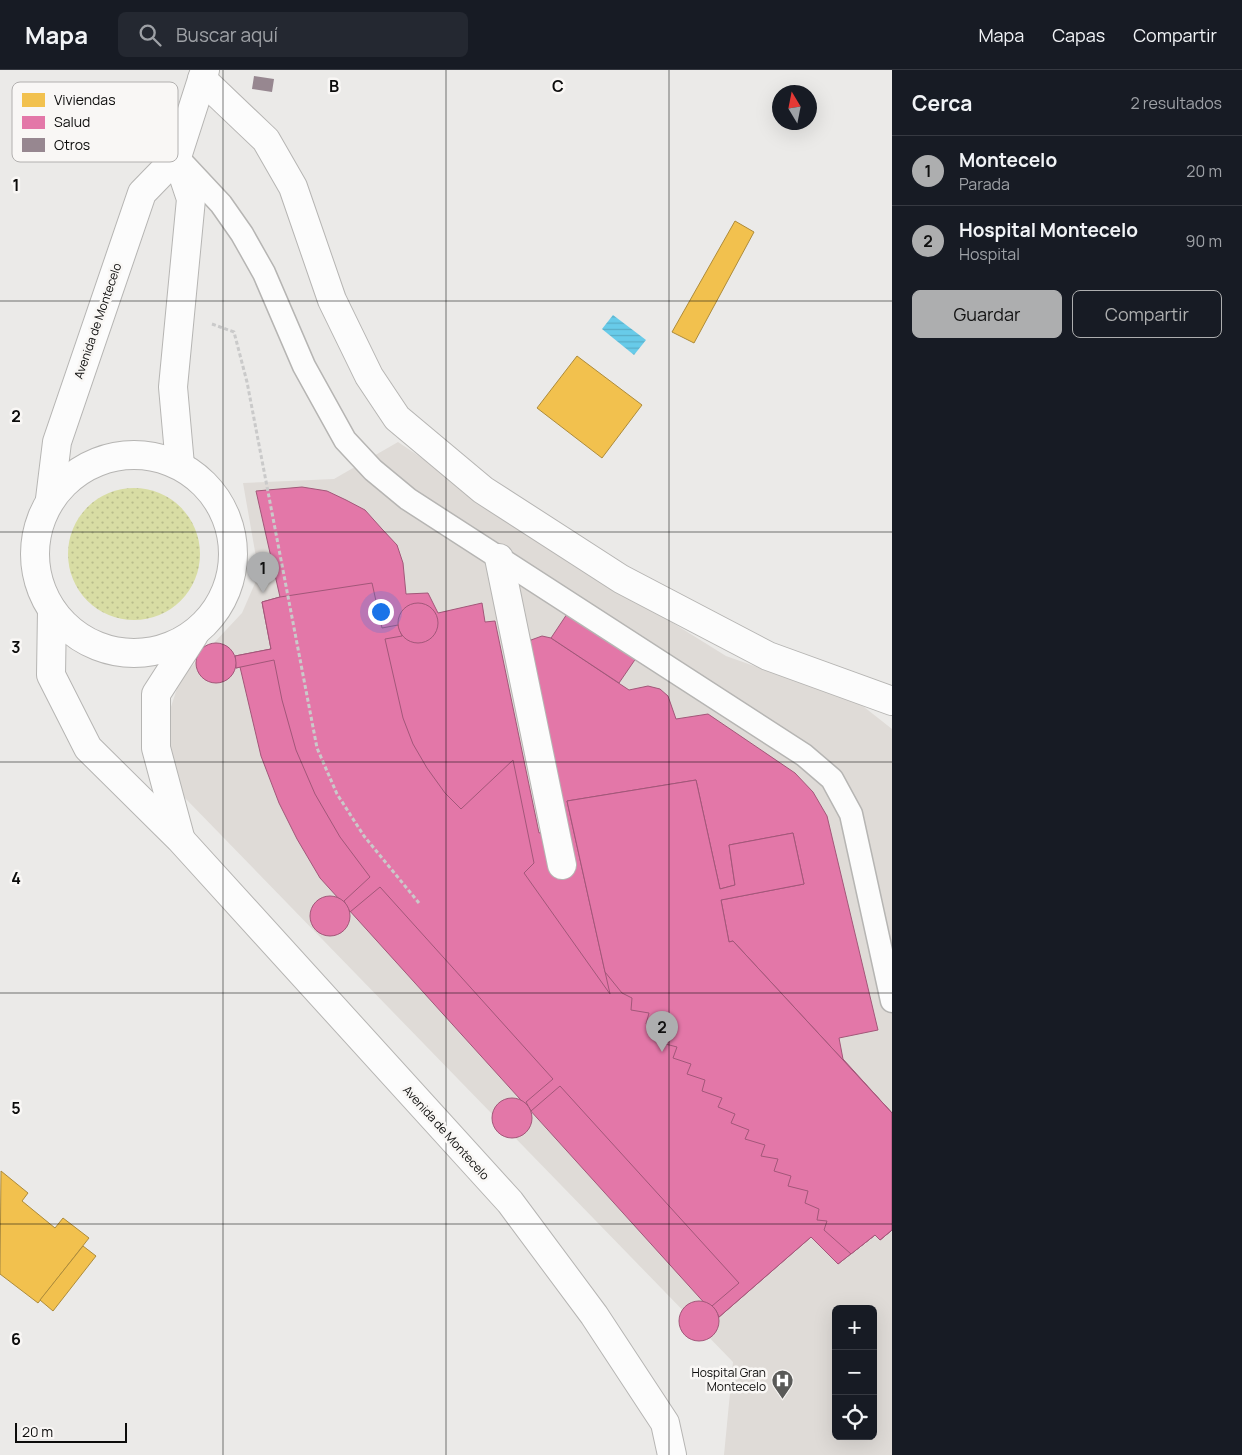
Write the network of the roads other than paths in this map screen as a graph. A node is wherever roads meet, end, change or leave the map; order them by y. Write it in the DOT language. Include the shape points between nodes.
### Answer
graph roads {
  1 [pos="204,74"];
  2 [pos="178,154"];
  3 [pos="178,158"];
  4 [pos="178,160"];
  5 [pos="172,162"];
  6 [pos="180,465"];
  7 [pos="50,499"];
  8 [pos="499,558"];
  9 [pos="52,610"];
  10 [pos="196,632"];
  11 [pos="892,701"];
  12 [pos="180,839"];
  13 [pos="562,866"];
  14 [pos="892,1001"];
  15 [pos="672,1455"];
  1 -- 2 [label="street, Avenida de Montecelo"];
  1 -- 11 [label="street" via="266,140 293,187 332,300 369,376 397,418 483,490 621,579 768,656"];
  3 -- 8 [label="lane" via="221,204 242,234 264,273 304,366 345,440 408,499"];
  4 -- 6 [label="street" via="191,199 173,387"];
  5 -- 7 [label="street, Avenida de Montecelo" via="142,193 57,442"];
  6 -- 7 [label="street" via="145,455 108,457 76,473"];
  6 -- 10 [label="street" via="207,485 225,512 233,544 228,585 218,608"];
  7 -- 9 [label="street" via="38,526 34,555 39,584"];
  8 -- 13 [label="street"];
  8 -- 14 [label="lane" via="804,755 832,779 851,814"];
  9 -- 10 [label="street" via="74,634 103,649 135,653 167,648"];
  9 -- 12 [label="street, Avenida de Montecelo" via="52,675 88,748"];
  10 -- 12 [label="street, Avenida de Montecelo" via="156,694 156,748"];
  12 -- 15 [label="street, Avenida de Montecelo" via="510,1202 594,1316 665,1423"];
}
